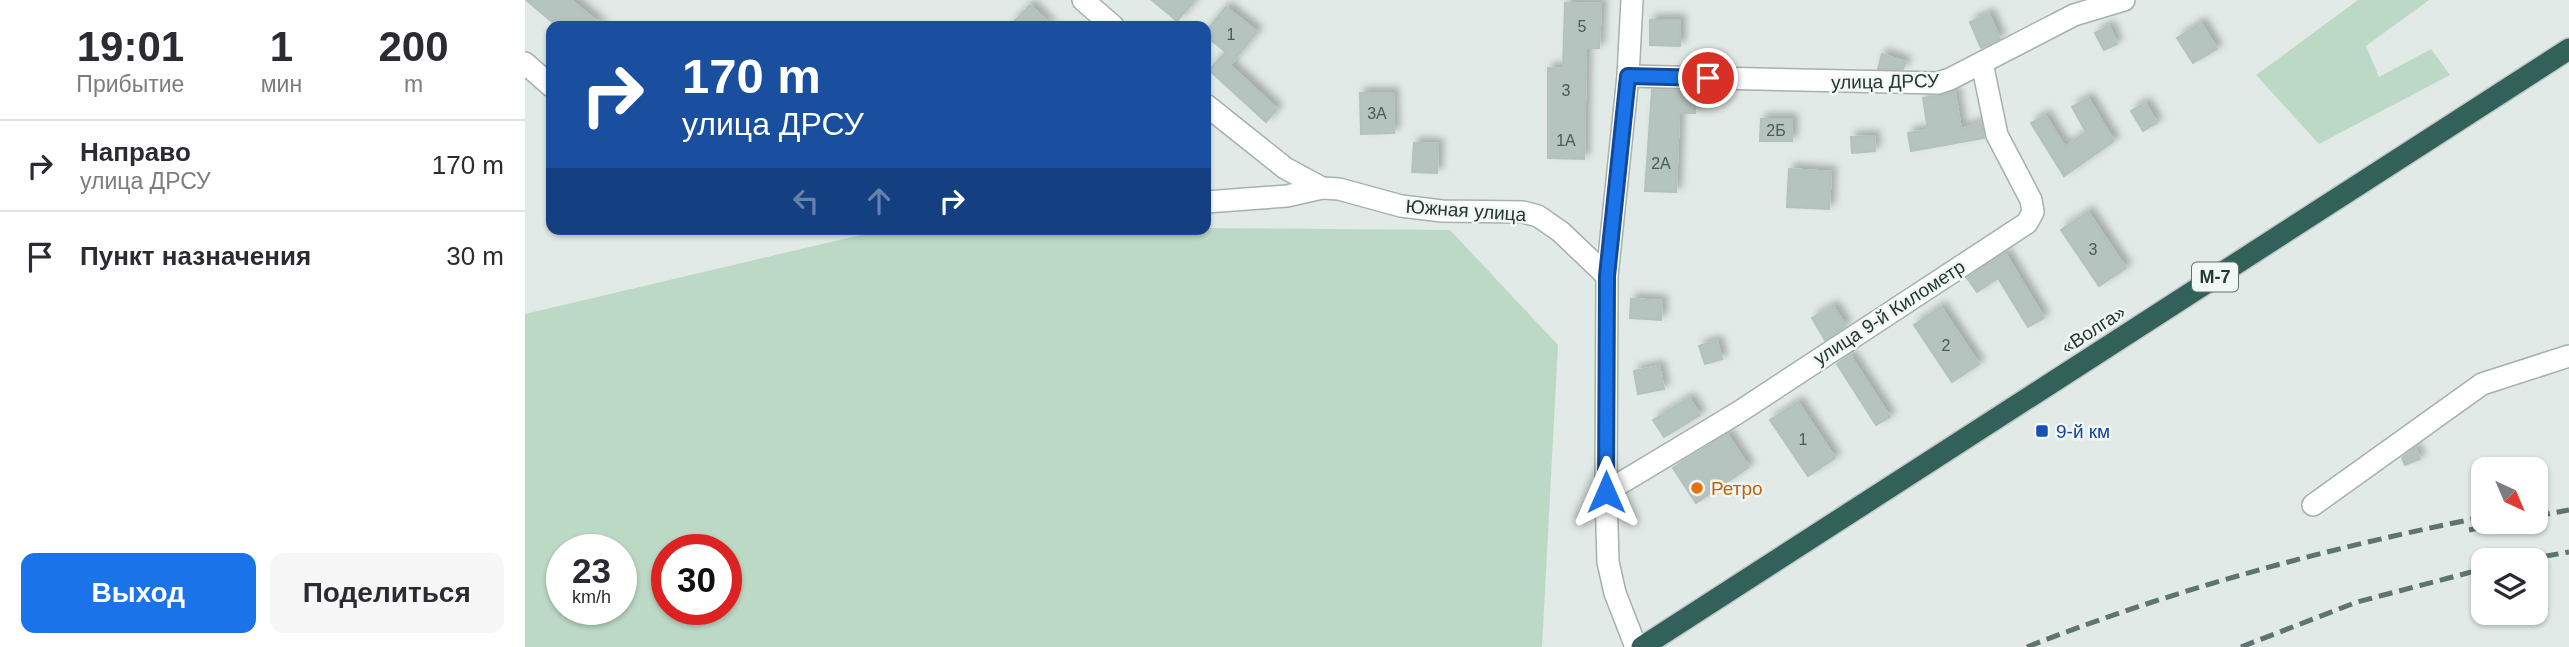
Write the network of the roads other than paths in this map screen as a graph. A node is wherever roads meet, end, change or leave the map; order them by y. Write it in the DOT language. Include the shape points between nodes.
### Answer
graph roads {
  1 [pos="1083,0"];
  2 [pos="1632,0"];
  3 [pos="2124,0"];
  4 [pos="1107,21"];
  5 [pos="2569,49"];
  6 [pos="525,63"];
  7 [pos="1982,63"];
  8 [pos="1628,76"];
  9 [pos="546,82"];
  10 [pos="1211,109"];
  11 [pos="1322,188"];
  12 [pos="1211,202"];
  13 [pos="1607,276"];
  14 [pos="2569,356"];
  15 [pos="1606,492"];
  16 [pos="2313,505"];
  17 [pos="1636,647"];
  18 [pos="1642,647"];
  1 -- 4 [label="street"];
  2 -- 8 [label="street"];
  3 -- 7 [label="street, улица ДРСУ" via="2074,15"];
  5 -- 18 [label="highway, «Волга» / М-7"];
  6 -- 9 [label="street"];
  7 -- 8 [label="street, улица ДРСУ" via="1938,83"];
  7 -- 15 [label="street, улица 9-й Километр" via="1997,135 2031,200 2033,212 2027,223 1739,412"];
  8 -- 13 [label="street"];
  10 -- 11 [label="street, Южная улица" via="1285,168"];
  11 -- 12 [label="street" via="1287,196"];
  11 -- 13 [label="street, Южная улица" via="1401,206 1538,216"];
  13 -- 15 [label="street"];
  14 -- 16 [label="street" via="2482,384"];
  15 -- 17 [label="street" via="1608,562"];
}
